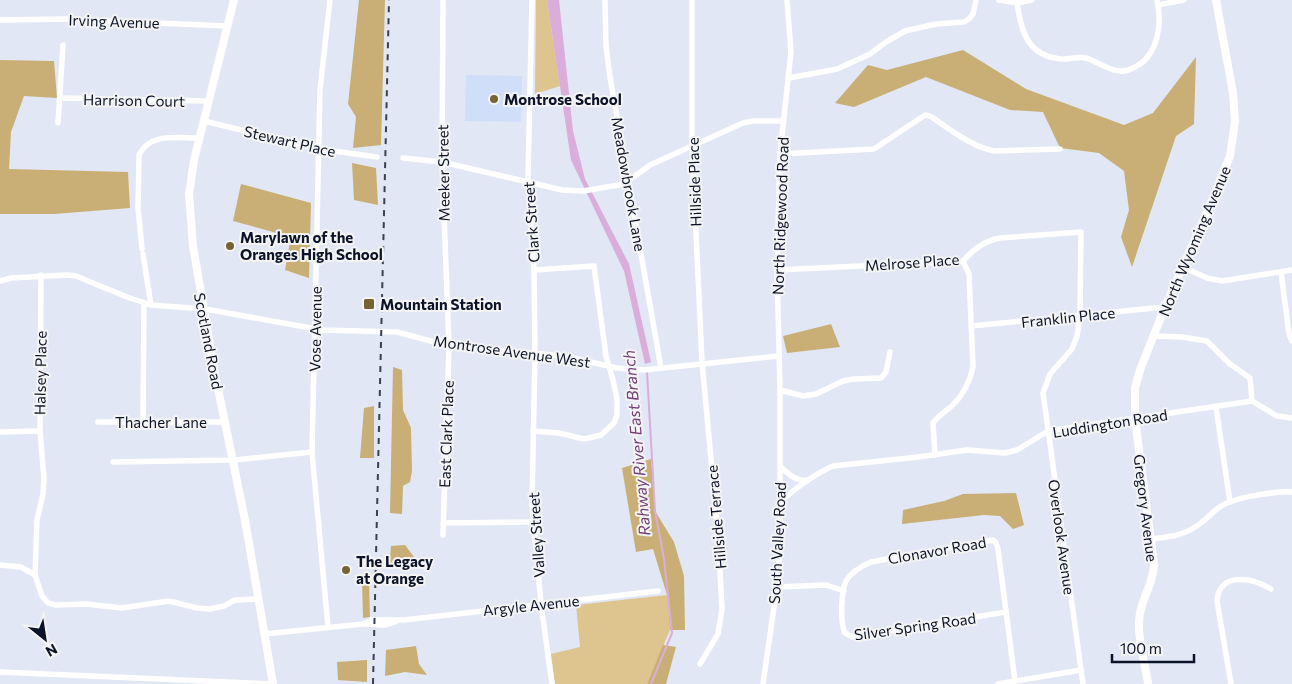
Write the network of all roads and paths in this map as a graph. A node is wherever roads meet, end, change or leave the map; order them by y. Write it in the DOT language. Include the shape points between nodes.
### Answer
graph roads {
  1 [pos="234,0"];
  2 [pos="330,0"];
  3 [pos="443,0"];
  4 [pos="532,0"];
  5 [pos="605,0"];
  6 [pos="692,0"];
  7 [pos="787,0"];
  8 [pos="976,0"];
  9 [pos="999,0"];
  10 [pos="1032,0"];
  11 [pos="1184,0"];
  12 [pos="1216,0"];
  13 [pos="1017,3"];
  14 [pos="1158,3"];
  15 [pos="0,20"];
  16 [pos="228,26"];
  17 [pos="64,45"];
  18 [pos="789,78"];
  19 [pos="60,98"];
  20 [pos="209,101"];
  21 [pos="204,121"];
  22 [pos="784,121"];
  23 [pos="58,124"];
  24 [pos="199,138"];
  25 [pos="692,146"];
  26 [pos="1060,149"];
  27 [pos="319,150"];
  28 [pos="780,154"];
  29 [pos="377,157"];
  30 [pos="403,158"];
  31 [pos="442,162"];
  32 [pos="628,181"];
  33 [pos="528,182"];
  34 [pos="963,261"];
  35 [pos="1183,267"];
  36 [pos="534,270"];
  37 [pos="777,270"];
  38 [pos="1292,270"];
  39 [pos="1281,272"];
  40 [pos="41,275"];
  41 [pos="0,281"];
  42 [pos="144,303"];
  43 [pos="152,305"];
  44 [pos="1165,307"];
  45 [pos="203,308"];
  46 [pos="1080,316"];
  47 [pos="971,326"];
  48 [pos="315,329"];
  49 [pos="1154,336"];
  50 [pos="1292,341"];
  51 [pos="448,346"];
  52 [pos="890,352"];
  53 [pos="535,353"];
  54 [pos="779,356"];
  55 [pos="702,364"];
  56 [pos="608,366"];
  57 [pos="661,368"];
  58 [pos="780,390"];
  59 [pos="1044,390"];
  60 [pos="1252,401"];
  61 [pos="1216,407"];
  62 [pos="1292,418"];
  63 [pos="1135,419"];
  64 [pos="98,422"];
  65 [pos="143,422"];
  66 [pos="225,422"];
  67 [pos="534,431"];
  68 [pos="1048,431"];
  69 [pos="0,432"];
  70 [pos="40,432"];
  71 [pos="780,432"];
  72 [pos="533,445"];
  73 [pos="312,452"];
  74 [pos="935,455"];
  75 [pos="233,460"];
  76 [pos="113,462"];
  77 [pos="781,467"];
  78 [pos="812,479"];
  79 [pos="1292,492"];
  80 [pos="781,502"];
  81 [pos="1230,502"];
  82 [pos="533,522"];
  83 [pos="444,523"];
  84 [pos="443,536"];
  85 [pos="1151,539"];
  86 [pos="0,566"];
  87 [pos="35,575"];
  88 [pos="777,587"];
  89 [pos="1271,589"];
  90 [pos="658,591"];
  91 [pos="844,591"];
  92 [pos="258,599"];
  93 [pos="541,604"];
  94 [pos="1006,612"];
  95 [pos="328,627"];
  96 [pos="264,634"];
  97 [pos="700,664"];
  98 [pos="1081,670"];
  99 [pos="0,672"];
  100 [pos="1015,681"];
  101 [pos="207,682"];
  102 [pos="273,684"];
  103 [pos="552,684"];
  104 [pos="763,684"];
  105 [pos="998,684"];
  106 [pos="1083,684"];
  107 [pos="1148,684"];
  108 [pos="1231,684"];
  1 -- 16 [label="main road, Scotland Road"];
  2 -- 27 [label="street, Vose Avenue" via="320,90"];
  3 -- 31 [label="street, Meeker Street"];
  4 -- 33 [label="street, Clark Street"];
  5 -- 32 [label="street, Meadowbrook Lane" via="607,60"];
  6 -- 25 [label="street, Hillside Place"];
  7 -- 18 [label="street, North Ridgewood Road" via="791,52"];
  8 -- 18 [label="street" via="974,14 964,22 906,31 870,54 837,69"];
  9 -- 13 [label="street"];
  10 -- 13 [label="street"];
  11 -- 14 [label="street"];
  12 -- 35 [label="main road, North Wyoming Avenue" via="1235,121 1230,156"];
  13 -- 14 [label="street" via="1021,29 1038,51 1060,59 1078,56 1117,71 1127,71 1148,56 1158,32"];
  15 -- 16 [label="street, Irving Avenue" via="64,19"];
  16 -- 20 [label="main road, Scotland Road"];
  17 -- 19 [label="street"];
  18 -- 22 [label="street, North Ridgewood Road"];
  19 -- 20 [label="street, Harrison Court"];
  19 -- 23 [label="street"];
  20 -- 21 [label="main road, Scotland Road"];
  21 -- 24 [label="main road, Scotland Road"];
  21 -- 27 [label="street, Stewart Place"];
  22 -- 25 [label="street" via="753,121"];
  22 -- 28 [label="street, North Ridgewood Road"];
  24 -- 43 [label="street" via="156,139 149,142 139,156 138,208"];
  24 -- 45 [label="main road, Scotland Road" via="190,177 189,208"];
  25 -- 32 [label="street" via="650,165"];
  25 -- 55 [label="street, Hillside Place"];
  26 -- 28 [label="street" via="985,149 925,116 874,149"];
  27 -- 29 [label="street, Stewart Place"];
  27 -- 48 [label="street, Vose Avenue"];
  28 -- 37 [label="street, North Ridgewood Road"];
  30 -- 31 [label="street"];
  31 -- 33 [label="street"];
  31 -- 51 [label="street, Meeker Street"];
  32 -- 33 [label="street" via="583,192"];
  32 -- 57 [label="street, Meadowbrook Lane"];
  33 -- 36 [label="street, Clark Street"];
  34 -- 37 [label="street, Melrose Place"];
  34 -- 46 [label="street, Melrose Place" via="988,240 1081,232"];
  34 -- 47 [label="street" via="969,274"];
  35 -- 39 [label="street" via="1222,281"];
  35 -- 44 [label="main road, North Wyoming Avenue"];
  36 -- 53 [label="street, Clark Street"];
  36 -- 56 [label="street" via="594,266"];
  37 -- 54 [label="street, North Ridgewood Road"];
  38 -- 39 [label="street"];
  39 -- 50 [label="street"];
  40 -- 41 [label="street, Montrose Avenue West"];
  40 -- 42 [label="street, Montrose Avenue West" via="76,276"];
  40 -- 70 [label="street, Halsey Place"];
  42 -- 43 [label="street, Montrose Avenue West"];
  42 -- 65 [label="street"];
  43 -- 45 [label="street, Montrose Avenue West"];
  44 -- 46 [label="street, Franklin Place"];
  44 -- 49 [label="main road, North Wyoming Avenue"];
  45 -- 48 [label="street, Montrose Avenue West"];
  45 -- 66 [label="main road, Scotland Road"];
  46 -- 47 [label="street, Franklin Place"];
  46 -- 59 [label="street, Melrose Place" via="1075,342 1050,374"];
  47 -- 74 [label="street" via="971,375 953,405 933,423"];
  48 -- 51 [label="street, Montrose Avenue West" via="395,332"];
  48 -- 73 [label="street, Vose Avenue"];
  49 -- 60 [label="street" via="1207,341 1250,378"];
  49 -- 63 [label="main road, North Wyoming Avenue" via="1135,388"];
  51 -- 53 [label="street, Montrose Avenue West"];
  51 -- 83 [label="street, East Clark Place"];
  52 -- 58 [label="street" via="886,372 876,380 843,381 816,394 803,396"];
  53 -- 56 [label="street, Montrose Avenue West"];
  53 -- 67 [label="street, Clark Street"];
  54 -- 55 [label="street, Montrose Avenue West"];
  54 -- 58 [label="street, North Ridgewood Road"];
  55 -- 57 [label="street, Montrose Avenue West"];
  55 -- 97 [label="street, Hillside Terrace" via="722,609 718,634"];
  56 -- 57 [label="street, Montrose Avenue West" via="644,370"];
  56 -- 67 [label="street" via="618,407 609,430 584,439"];
  58 -- 71 [label="street, North Ridgewood Road"];
  59 -- 68 [label="street, Overlook Avenue"];
  60 -- 61 [label="street, Luddington Road"];
  60 -- 62 [label="street" via="1277,416"];
  61 -- 63 [label="street, Luddington Road"];
  61 -- 81 [label="street"];
  63 -- 68 [label="street, Luddington Road"];
  63 -- 85 [label="main road, Gregory Avenue"];
  64 -- 65 [label="street, Thacher Lane"];
  65 -- 66 [label="street, Thacher Lane"];
  66 -- 75 [label="main road, Scotland Road"];
  67 -- 72 [label="street, Clark Street"];
  68 -- 74 [label="street, Luddington Road" via="1006,453 967,450"];
  68 -- 98 [label="street, Overlook Avenue"];
  69 -- 70 [label="street, Halsey Place"];
  70 -- 87 [label="street" via="44,479 37,520"];
  71 -- 77 [label="street, South Valley Road"];
  72 -- 82 [label="street, Valley Street"];
  73 -- 75 [label="street"];
  73 -- 95 [label="street, Vose Avenue"];
  74 -- 78 [label="street, Luddington Road" via="833,466"];
  75 -- 76 [label="street"];
  75 -- 92 [label="main road, Scotland Road"];
  77 -- 78 [label="street" via="802,481"];
  77 -- 80 [label="street, South Valley Road"];
  78 -- 80 [label="street, Luddington Road"];
  79 -- 81 [label="street" via="1250,496"];
  80 -- 88 [label="street, South Valley Road"];
  81 -- 85 [label="street" via="1189,531"];
  82 -- 83 [label="street"];
  82 -- 93 [label="street, Valley Street"];
  83 -- 84 [label="street, East Clark Place"];
  85 -- 107 [label="main road, Gregory Avenue" via="1154,574 1143,602 1139,632"];
  86 -- 87 [label="street" via="21,567"];
  87 -- 92 [label="street" via="42,596 48,603 56,605 122,608 169,601 210,609 235,600"];
  88 -- 91 [label="street" via="826,585"];
  88 -- 104 [label="street, South Valley Road"];
  89 -- 108 [label="street" via="1257,582 1237,579 1219,591 1217,602"];
  90 -- 93 [label="street, Argyle Avenue"];
  91 -- 94 [label="street, Silver Spring Road" via="842,627 853,638"];
  91 -- 94 [label="street, Clonavor Road" via="850,576 871,562 993,540 998,549"];
  92 -- 96 [label="main road, Scotland Road"];
  93 -- 95 [label="street, Argyle Avenue" via="384,625"];
  93 -- 103 [label="street, Valley Street"];
  94 -- 100 [label="street, Clonavor Road"];
  95 -- 96 [label="street, Argyle Avenue"];
  96 -- 102 [label="main road, Scotland Road"];
  98 -- 100 [label="street"];
  98 -- 106 [label="street, Overlook Avenue"];
  99 -- 101 [label="street"];
  100 -- 105 [label="street"];
  101 -- 102 [label="street"];
}
